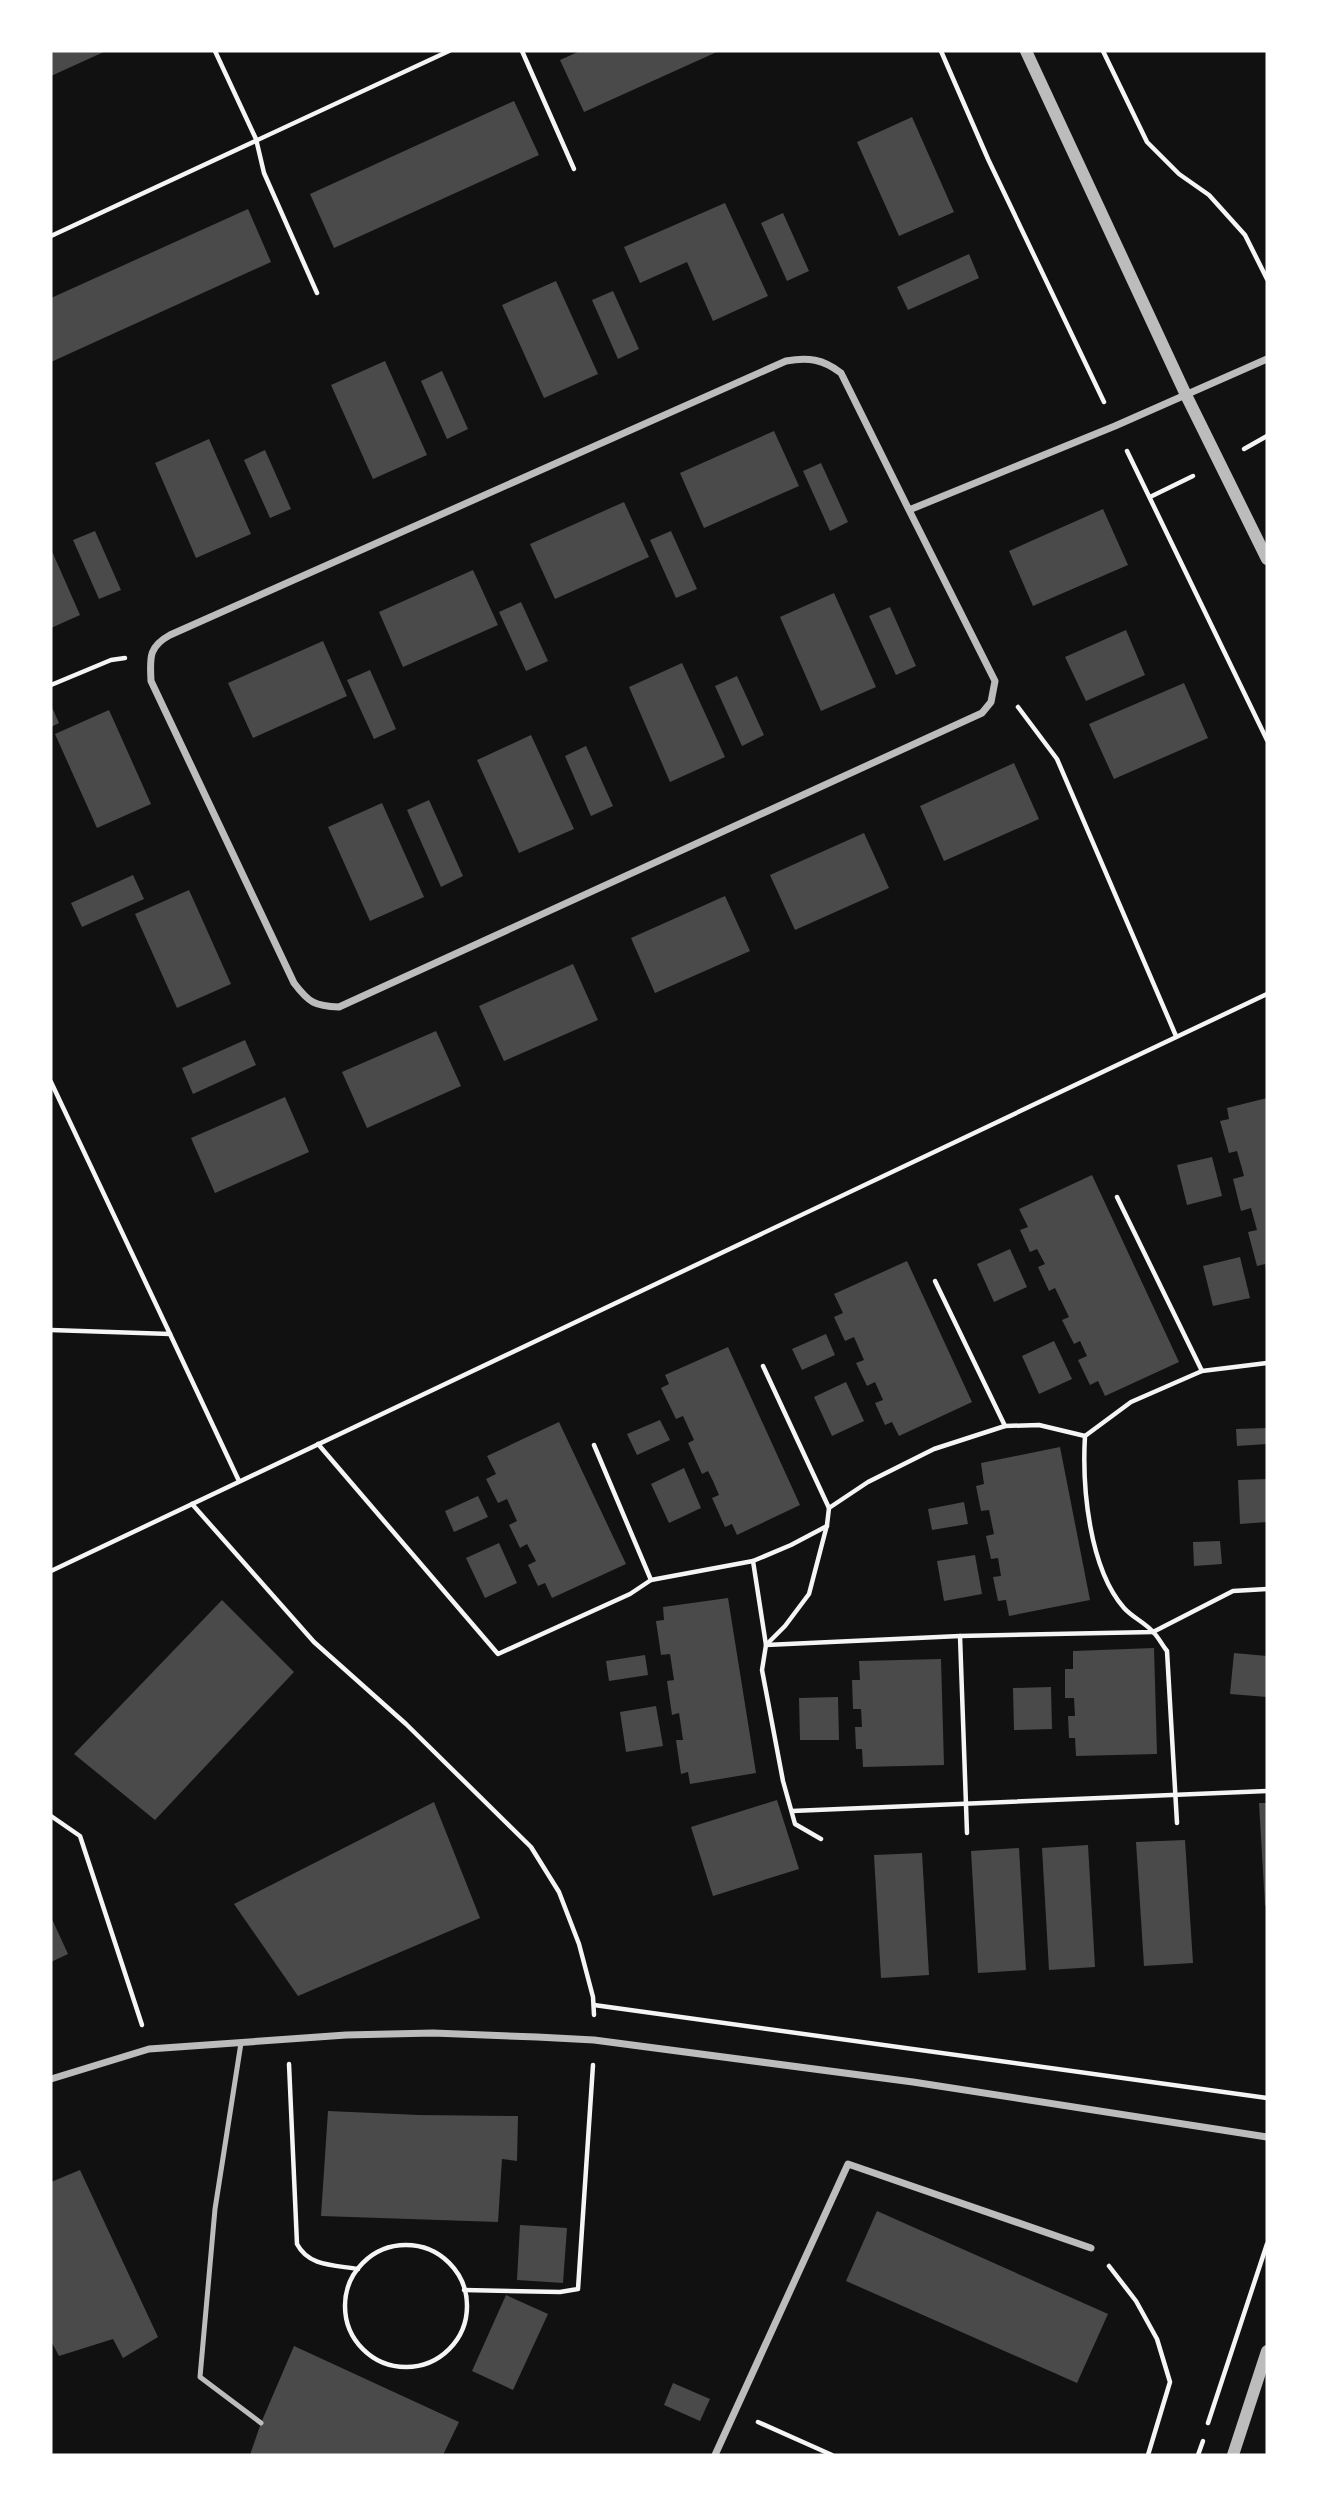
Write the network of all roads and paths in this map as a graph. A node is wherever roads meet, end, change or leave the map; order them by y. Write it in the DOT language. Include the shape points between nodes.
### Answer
graph roads {
  1 [pos="215,51"];
  2 [pos="449,51"];
  3 [pos="522,51"];
  4 [pos="941,51"];
  5 [pos="1026,51"];
  6 [pos="1103,51"];
  7 [pos="257,139"];
  8 [pos="574,169"];
  9 [pos="51,236"];
  10 [pos="1267,279"];
  11 [pos="317,293"];
  12 [pos="1267,359"];
  13 [pos="1186,395"];
  14 [pos="1115,426"];
  15 [pos="909,510"];
  16 [pos="1267,559"];
  17 [pos="150,656"];
  18 [pos="995,681"];
  19 [pos="51,685"];
  20 [pos="1267,740"];
  21 [pos="1267,995"];
  22 [pos="1176,1036"];
  23 [pos="51,1082"];
  24 [pos="51,1094"];
  25 [pos="57,1096"];
  26 [pos="1117,1197"];
  27 [pos="935,1281"];
  28 [pos="51,1330"];
  29 [pos="170,1334"];
  30 [pos="1267,1363"];
  31 [pos="763,1366"];
  32 [pos="1202,1371"];
  33 [pos="1005,1426"];
  34 [pos="1085,1436"];
  35 [pos="317,1444"];
  36 [pos="594,1445"];
  37 [pos="239,1481"];
  38 [pos="192,1504"];
  39 [pos="829,1508"];
  40 [pos="827,1525"];
  41 [pos="753,1561"];
  42 [pos="51,1572"];
  43 [pos="651,1580"];
  44 [pos="1267,1588"];
  45 [pos="1153,1632"];
  46 [pos="960,1636"];
  47 [pos="765,1645"];
  48 [pos="1267,1791"];
  49 [pos="1175,1795"];
  50 [pos="966,1804"];
  51 [pos="792,1811"];
  52 [pos="51,1816"];
  53 [pos="1177,1823"];
  54 [pos="967,1833"];
  55 [pos="821,1839"];
  56 [pos="594,2005"];
  57 [pos="287,2039"];
  58 [pos="594,2040"];
  59 [pos="241,2043"];
  60 [pos="149,2049"];
  61 [pos="51,2079"];
  62 [pos="1267,2098"];
  63 [pos="1267,2137"];
  64 [pos="1267,2244"];
  65 [pos="1091,2248"];
  66 [pos="358,2269"];
  67 [pos="464,2290"];
  68 [pos="1267,2351"];
  69 [pos="734,2412"];
  70 [pos="261,2423"];
  71 [pos="715,2455"];
  72 [pos="832,2455"];
  73 [pos="1148,2455"];
  74 [pos="1198,2455"];
  75 [pos="1233,2455"];
  1 -- 7 [label="path"];
  2 -- 7 [label="path"];
  3 -- 8 [label="path"];
  4 -- 14 [label="path"];
  5 -- 13 [label="street"];
  6 -- 10 [label="path" via="1147,142 1178,174 1209,195 1245,235"];
  7 -- 9 [label="path"];
  7 -- 11 [label="path" via="264,173"];
  12 -- 13 [label="street"];
  13 -- 14 [label="street"];
  13 -- 16 [label="street"];
  14 -- 15 [label="street"];
  14 -- 20 [label="path"];
  15 -- 17 [label="street" via="841,373 817,359 794,359 170,635 159,641"];
  15 -- 18 [label="street"];
  17 -- 18 [label="street" via="151,681 295,983 307,1000 339,1007 982,713 991,702"];
  17 -- 19 [label="path" via="111,660"];
  18 -- 22 [label="path" via="1057,759"];
  21 -- 22 [label="path"];
  22 -- 35 [label="path"];
  23 -- 25 [label="path"];
  24 -- 25 [label="path"];
  25 -- 29 [label="path"];
  26 -- 32 [label="path"];
  27 -- 33 [label="path"];
  28 -- 29 [label="path"];
  29 -- 37 [label="path"];
  30 -- 32 [label="path"];
  31 -- 39 [label="path"];
  32 -- 34 [label="path" via="1131,1402"];
  33 -- 34 [label="path" via="1039,1425"];
  33 -- 39 [label="path" via="934,1449 868,1482"];
  34 -- 45 [label="path" via="1088,1517 1102,1572 1124,1608"];
  35 -- 37 [label="path"];
  35 -- 43 [label="path" via="498,1654"];
  36 -- 43 [label="path"];
  37 -- 38 [label="path"];
  38 -- 42 [label="path"];
  38 -- 56 [label="path" via="314,1642 406,1724 531,1847 559,1892 579,1944"];
  39 -- 40 [label="path"];
  40 -- 41 [label="path"];
  40 -- 47 [label="path" via="809,1594"];
  41 -- 43 [label="path"];
  41 -- 47 [label="path"];
  44 -- 45 [label="path" via="1233,1591"];
  45 -- 46 [label="path"];
  45 -- 49 [label="path" via="1167,1650"];
  46 -- 47 [label="path"];
  46 -- 50 [label="path"];
  47 -- 51 [label="path" via="762,1670"];
  48 -- 49 [label="path"];
  49 -- 50 [label="path"];
  49 -- 53 [label="path"];
  50 -- 51 [label="path"];
  50 -- 54 [label="path"];
  51 -- 55 [label="path" via="795,1824"];
  52 -- 60 [label="path" via="80,1836"];
  56 -- 58 [label="path"];
  56 -- 62 [label="path"];
  57 -- 58 [label="street" via="433,2033"];
  57 -- 59 [label="street"];
  57 -- 66 [label="path" via="298,2244 309,2260"];
  58 -- 63 [label="street" via="913,2082"];
  58 -- 67 [label="path" via="578,2289"];
  59 -- 60 [label="street"];
  59 -- 70 [label="lane" via="215,2209 200,2377"];
  60 -- 61 [label="street"];
  64 -- 74 [label="path"];
  65 -- 69 [label="street" via="848,2164"];
  65 -- 73 [label="path" via="1136,2301 1157,2339 1170,2382"];
  66 -- 67 [label="path" via="370,2256 390,2246 419,2247 444,2259"];
  66 -- 67 [label="path" via="344,2302 349,2330 369,2353 393,2365 431,2363 453,2345 466,2322"];
  68 -- 75 [label="street"];
  69 -- 71 [label="street"];
  69 -- 72 [label="path"];
}
